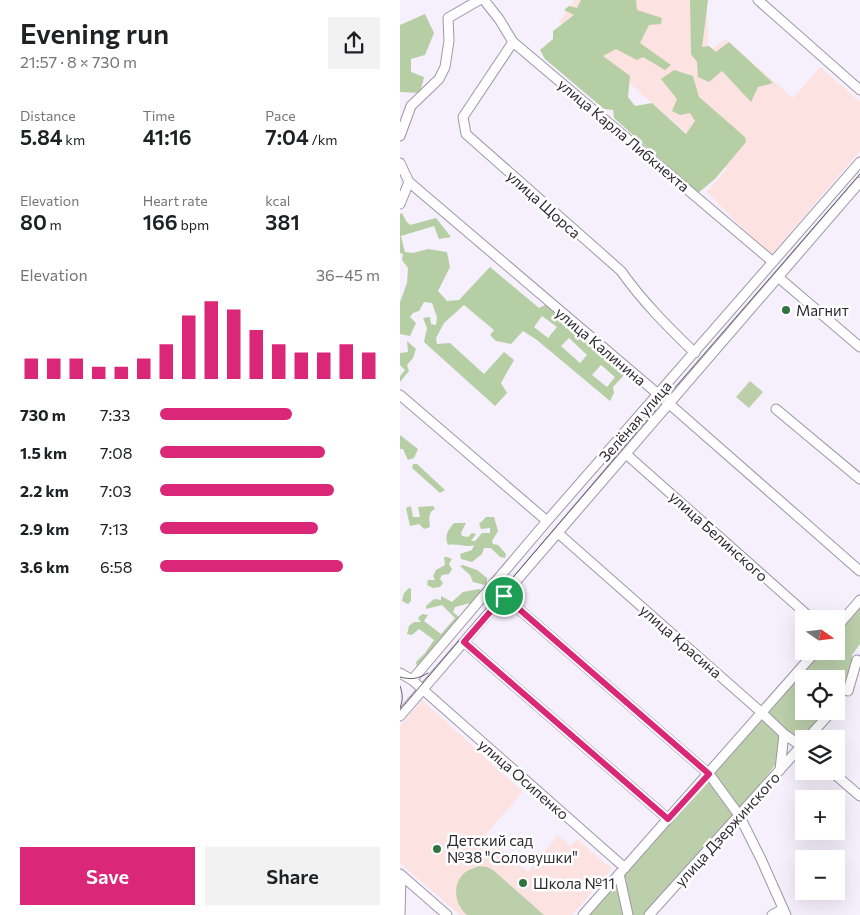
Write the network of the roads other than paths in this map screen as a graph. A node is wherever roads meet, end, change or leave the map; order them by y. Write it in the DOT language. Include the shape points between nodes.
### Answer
graph roads {
  1 [pos="479,0"];
  2 [pos="484,0"];
  3 [pos="758,0"];
  4 [pos="513,42"];
  5 [pos="860,90"];
  6 [pos="400,136"];
  7 [pos="860,162"];
  8 [pos="400,164"];
  9 [pos="409,182"];
  10 [pos="860,182"];
  11 [pos="400,204"];
  12 [pos="773,262"];
  13 [pos="778,277"];
  14 [pos="860,347"];
  15 [pos="695,353"];
  16 [pos="658,394"];
  17 [pos="400,395"];
  18 [pos="670,404"];
  19 [pos="776,409"];
  20 [pos="626,454"];
  21 [pos="860,480"];
  22 [pos="547,521"];
  23 [pos="558,534"];
  24 [pos="860,571"];
  25 [pos="504,596"];
  26 [pos="860,600"];
  27 [pos="802,610"];
  28 [pos="845,618"];
  29 [pos="464,642"];
  30 [pos="859,659"];
  31 [pos="808,660"];
  32 [pos="400,672"];
  33 [pos="412,680"];
  34 [pos="423,690"];
  35 [pos="848,691"];
  36 [pos="762,712"];
  37 [pos="400,716"];
  38 [pos="824,720"];
  39 [pos="816,730"];
  40 [pos="784,734"];
  41 [pos="795,740"];
  42 [pos="795,754"];
  43 [pos="780,770"];
  44 [pos="709,774"];
  45 [pos="841,780"];
  46 [pos="860,796"];
  47 [pos="739,815"];
  48 [pos="668,819"];
  49 [pos="622,871"];
  50 [pos="401,874"];
  51 [pos="784,912"];
  52 [pos="400,915"];
  53 [pos="447,915"];
  54 [pos="583,915"];
  55 [pos="628,915"];
  56 [pos="649,915"];
  57 [pos="772,915"];
  1 -- 6 [label="street" via="448,18 450,41 446,66 439,79 411,106"];
  2 -- 4 [label="street, улица Карла Либкнехта"];
  3 -- 5 [label="street"];
  4 -- 12 [label="street, улица Карла Либкнехта"];
  4 -- 15 [label="street, улица Щорса" via="462,117 466,134 620,271 636,293"];
  7 -- 12 [label="street, Зелёная улица"];
  8 -- 9 [label="street"];
  9 -- 11 [label="street"];
  9 -- 16 [label="street, улица Калинина"];
  10 -- 13 [label="street, Зелёная улица"];
  12 -- 15 [label="street, Зелёная улица"];
  13 -- 14 [label="street"];
  13 -- 18 [label="street, Зелёная улица"];
  15 -- 16 [label="street, Зелёная улица"];
  16 -- 18 [label="street, улица Калинина"];
  16 -- 22 [label="street, Зелёная улица"];
  17 -- 22 [label="street"];
  18 -- 20 [label="street, Зелёная улица"];
  18 -- 24 [label="street, улица Калинина"];
  19 -- 21 [label="street"];
  20 -- 23 [label="street, Зелёная улица"];
  20 -- 27 [label="street, улица Белинского"];
  22 -- 33 [label="street, Зелёная улица"];
  23 -- 25 [label="street, Зелёная улица"];
  23 -- 36 [label="street, улица Красина"];
  25 -- 29 [label="street, Зелёная улица"];
  25 -- 44 [label="street"];
  26 -- 28 [label="street"];
  29 -- 34 [label="street, Зелёная улица"];
  29 -- 48 [label="street"];
  30 -- 35 [label="street"];
  31 -- 36 [label="street"];
  32 -- 33 [label="street, улица Осипенко"];
  33 -- 34 [label="street, улица Осипенко"];
  34 -- 37 [label="street, Зелёная улица"];
  34 -- 49 [label="street, улица Осипенко"];
  36 -- 40 [label="street, улица Красина"];
  36 -- 44 [label="street"];
  38 -- 39 [label="street, улица Дзержинского"];
  40 -- 41 [label="street, улица Красина"];
  40 -- 43 [label="street"];
  42 -- 43 [label="street, улица Дзержинского"];
  43 -- 47 [label="street, улица Дзержинского"];
  44 -- 47 [label="street"];
  44 -- 48 [label="street"];
  45 -- 46 [label="street"];
  47 -- 51 [label="street"];
  47 -- 56 [label="street, улица Дзержинского"];
  48 -- 49 [label="street"];
  49 -- 54 [label="street"];
  49 -- 55 [label="street"];
  50 -- 52 [label="street"];
  50 -- 53 [label="street"];
  51 -- 57 [label="street"];
}
